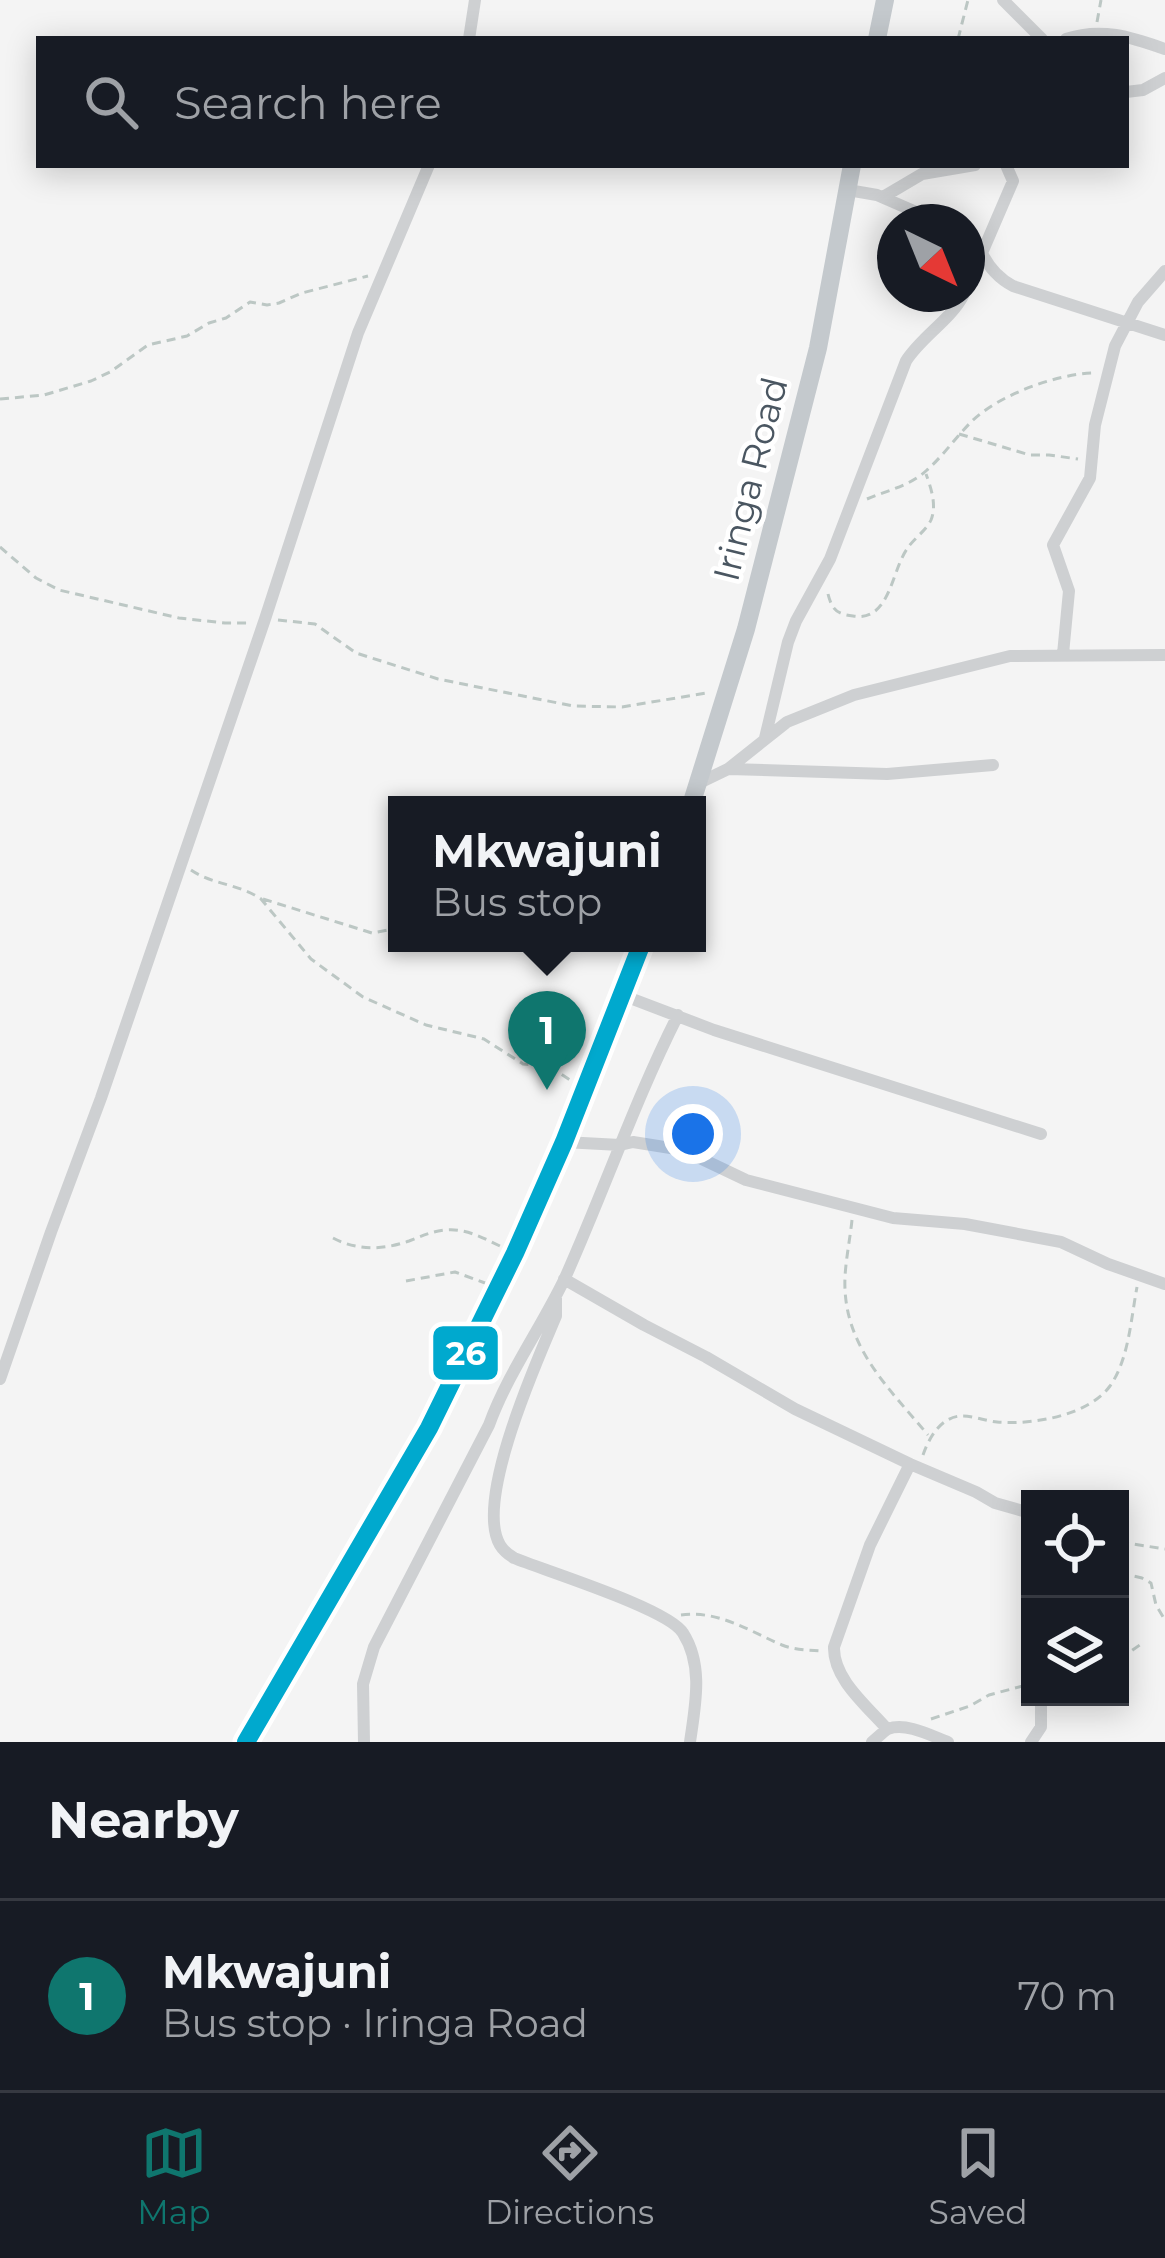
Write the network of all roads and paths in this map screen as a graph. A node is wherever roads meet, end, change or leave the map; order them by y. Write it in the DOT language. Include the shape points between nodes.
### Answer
graph roads {
  1 [pos="475,0"];
  2 [pos="885,0"];
  3 [pos="968,0"];
  4 [pos="1003,0"];
  5 [pos="1102,0"];
  6 [pos="1095,32"];
  7 [pos="469,36"];
  8 [pos="878,36"];
  9 [pos="959,36"];
  10 [pos="1039,36"];
  11 [pos="1078,36"];
  12 [pos="1111,36"];
  13 [pos="1129,40"];
  14 [pos="1165,49"];
  15 [pos="1165,79"];
  16 [pos="1129,92"];
  17 [pos="428,168"];
  18 [pos="852,168"];
  19 [pos="957,168"];
  20 [pos="1007,168"];
  21 [pos="1020,168"];
  22 [pos="1013,181"];
  23 [pos="848,190"];
  24 [pos="883,197"];
  25 [pos="899,204"];
  26 [pos="985,246"];
  27 [pos="985,258"];
  28 [pos="1165,272"];
  29 [pos="381,273"];
  30 [pos="952,312"];
  31 [pos="1124,324"];
  32 [pos="1165,335"];
  33 [pos="1107,373"];
  34 [pos="0,399"];
  35 [pos="959,434"];
  36 [pos="1091,462"];
  37 [pos="926,472"];
  38 [pos="849,511"];
  39 [pos="0,547"];
  40 [pos="821,577"];
  41 [pos="265,619"];
  42 [pos="1064,654"];
  43 [pos="1165,655"];
  44 [pos="726,691"];
  45 [pos="765,738"];
  46 [pos="993,766"];
  47 [pos="728,769"];
  48 [pos="699,783"];
  49 [pos="694,796"];
  50 [pos="181,860"];
  51 [pos="261,898"];
  52 [pos="388,930"];
  53 [pos="639,952"];
  54 [pos="622,995"];
  55 [pos="678,1015"];
  56 [pos="583,1095"];
  57 [pos="1041,1134"];
  58 [pos="564,1142"];
  59 [pos="620,1145"];
  60 [pos="854,1206"];
  61 [pos="334,1238"];
  62 [pos="514,1253"];
  63 [pos="1139,1275"];
  64 [pos="564,1279"];
  65 [pos="406,1282"];
  66 [pos="1165,1284"];
  67 [pos="497,1289"];
  68 [pos="556,1294"];
  69 [pos="0,1379"];
  70 [pos="929,1437"];
  71 [pos="914,1466"];
  72 [pos="1021,1510"];
  73 [pos="1129,1543"];
  74 [pos="1165,1549"];
  75 [pos="1129,1576"];
  76 [pos="665,1617"];
  77 [pos="1165,1620"];
  78 [pos="1144,1642"];
  79 [pos="1129,1653"];
  80 [pos="833,1656"];
  81 [pos="1021,1686"];
  82 [pos="1041,1706"];
  83 [pos="886,1729"];
  84 [pos="914,1730"];
  85 [pos="246,1742"];
  86 [pos="364,1742"];
  87 [pos="690,1742"];
  88 [pos="872,1742"];
  89 [pos="948,1742"];
  90 [pos="1031,1742"];
  1 -- 7 [label="street"];
  2 -- 8 [label="highway"];
  3 -- 9 [label="path"];
  4 -- 10 [label="street"];
  5 -- 6 [label="path"];
  6 -- 11 [label="street"];
  6 -- 12 [label="street"];
  13 -- 14 [label="street"];
  15 -- 16 [label="street"];
  17 -- 29 [label="street"];
  18 -- 23 [label="highway, Iringa Road"];
  19 -- 24 [label="street" via="922,174"];
  20 -- 22 [label="street"];
  21 -- 22 [label="street"];
  22 -- 26 [label="street"];
  23 -- 24 [label="street"];
  23 -- 44 [label="highway, Iringa Road" via="818,347"];
  24 -- 25 [label="street"];
  27 -- 31 [label="street" via="1013,286"];
  28 -- 31 [label="street"];
  29 -- 34 [label="path" via="279,303 250,302 187,336 148,345 91,381"];
  29 -- 41 [label="street"];
  30 -- 38 [label="street" via="907,361"];
  31 -- 32 [label="street"];
  31 -- 33 [label="street"];
  33 -- 35 [label="path" via="1008,396"];
  33 -- 36 [label="street"];
  35 -- 36 [label="path"];
  35 -- 37 [label="path"];
  36 -- 42 [label="street" via="1088,484 1053,545 1069,590"];
  37 -- 38 [label="path"];
  37 -- 40 [label="path" via="931,520 908,546 878,611 835,611"];
  38 -- 40 [label="street"];
  39 -- 41 [label="path" via="59,590 179,618"];
  40 -- 45 [label="street" via="788,642"];
  41 -- 44 [label="path" via="315,624 356,653 438,679 573,706"];
  41 -- 50 [label="street"];
  42 -- 43 [label="street"];
  42 -- 45 [label="street" via="1010,656 854,695"];
  44 -- 48 [label="highway, Iringa Road"];
  45 -- 47 [label="street"];
  46 -- 47 [label="street" via="869,774"];
  47 -- 48 [label="street"];
  48 -- 49 [label="highway, Iringa Road"];
  50 -- 51 [label="path" via="196,874"];
  50 -- 69 [label="street"];
  51 -- 52 [label="path" via="372,933"];
  51 -- 56 [label="path" via="311,959 363,997 484,1039 524,1064 549,1066"];
  53 -- 54 [label="highway"];
  54 -- 55 [label="street"];
  54 -- 56 [label="highway"];
  55 -- 57 [label="street"];
  55 -- 59 [label="street"];
  56 -- 58 [label="highway"];
  58 -- 59 [label="street"];
  58 -- 62 [label="highway"];
  59 -- 60 [label="street" via="683,1150 746,1180"];
  59 -- 64 [label="street"];
  60 -- 63 [label="street" via="1041,1237"];
  60 -- 70 [label="path" via="844,1281 858,1345"];
  61 -- 62 [label="path" via="380,1248 450,1229"];
  62 -- 67 [label="highway"];
  63 -- 66 [label="street"];
  63 -- 70 [label="path" via="1119,1370 1090,1404 1022,1422 959,1416"];
  64 -- 68 [label="street"];
  64 -- 71 [label="street"];
  65 -- 67 [label="path" via="454,1272"];
  67 -- 85 [label="highway" via="429,1428"];
  68 -- 76 [label="street" via="556,1316 499,1470 497,1542 514,1558"];
  68 -- 86 [label="street" via="374,1646 363,1684"];
  70 -- 71 [label="path"];
  71 -- 72 [label="street"];
  71 -- 80 [label="street" via="870,1545"];
  73 -- 74 [label="path"];
  75 -- 77 [label="path" via="1151,1583"];
  76 -- 80 [label="path" via="708,1615"];
  76 -- 87 [label="street" via="691,1649 698,1692"];
  78 -- 79 [label="path"];
  80 -- 83 [label="street"];
  81 -- 84 [label="path"];
  82 -- 90 [label="street"];
  83 -- 84 [label="street"];
  83 -- 88 [label="street"];
  84 -- 89 [label="street"];
}
